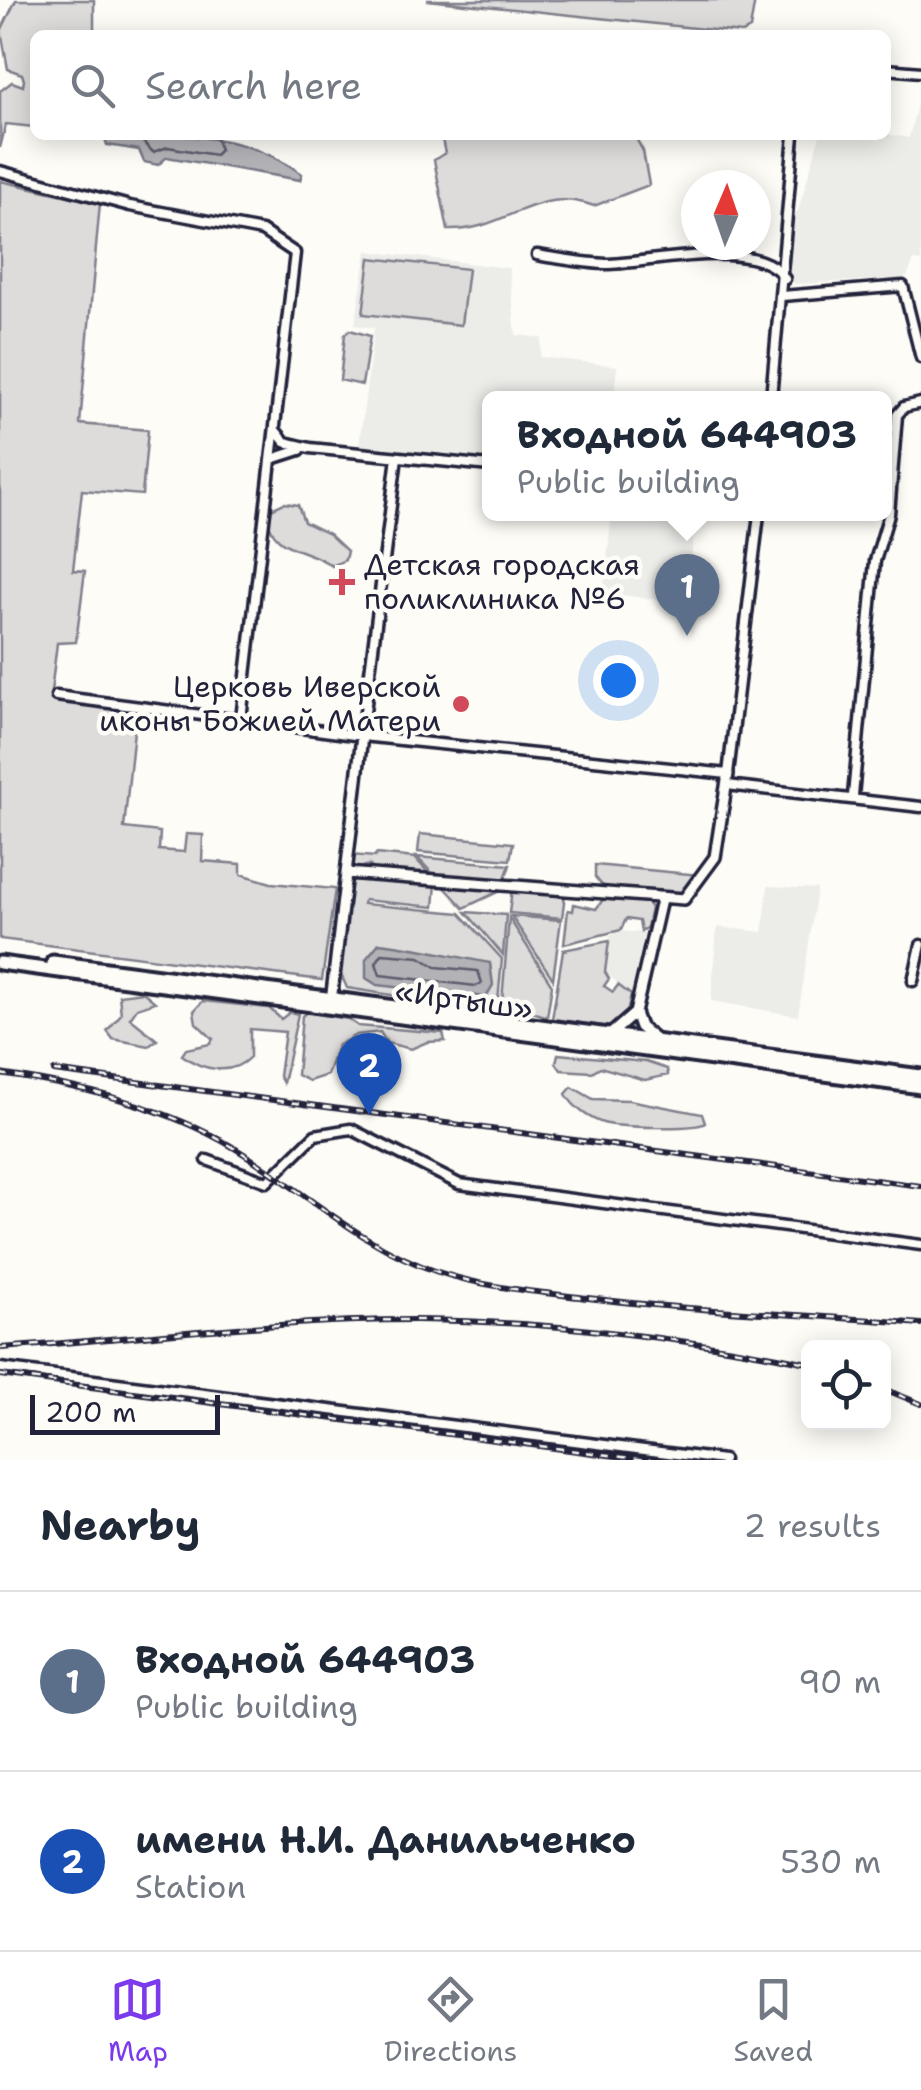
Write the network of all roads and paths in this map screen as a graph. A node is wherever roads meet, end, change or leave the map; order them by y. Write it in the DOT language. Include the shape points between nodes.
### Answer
graph roads {
  1 [pos="891,69"];
  2 [pos="921,72"];
  3 [pos="794,140"];
  4 [pos="0,172"];
  5 [pos="537,254"];
  6 [pos="784,279"];
  7 [pos="782,296"];
  8 [pos="921,358"];
  9 [pos="772,391"];
  10 [pos="921,403"];
  11 [pos="275,430"];
  12 [pos="310,448"];
  13 [pos="397,457"];
  14 [pos="272,459"];
  15 [pos="482,465"];
  16 [pos="892,470"];
  17 [pos="758,521"];
  18 [pos="886,521"];
  19 [pos="56,696"];
  20 [pos="241,719"];
  21 [pos="362,736"];
  22 [pos="727,780"];
  23 [pos="853,796"];
  24 [pos="921,807"];
  25 [pos="346,873"];
  26 [pos="661,900"];
  27 [pos="921,945"];
  28 [pos="0,959"];
  29 [pos="335,969"];
  30 [pos="913,981"];
  31 [pos="308,994"];
  32 [pos="354,1000"];
  33 [pos="331,1001"];
  34 [pos="635,1013"];
  35 [pos="604,1035"];
  36 [pos="660,1042"];
  37 [pos="921,1076"];
  38 [pos="921,1088"];
  39 [pos="206,1160"];
  40 [pos="921,1245"];
  41 [pos="0,1368"];
  42 [pos="723,1460"];
  1 -- 2 [label="street"];
  3 -- 6 [label="street"];
  4 -- 11 [label="street" via="262,231 290,247 296,260"];
  5 -- 6 [label="street" via="606,264 707,255 769,264"];
  6 -- 7 [label="street"];
  7 -- 8 [label="street" via="904,286"];
  7 -- 9 [label="street"];
  10 -- 16 [label="street" via="897,415"];
  11 -- 12 [label="street" via="286,442"];
  11 -- 14 [label="street"];
  12 -- 13 [label="street"];
  12 -- 14 [label="street"];
  13 -- 15 [label="street"];
  13 -- 21 [label="street"];
  14 -- 20 [label="street"];
  17 -- 22 [label="street"];
  18 -- 23 [label="street" via="875,561"];
  19 -- 20 [label="street"];
  20 -- 21 [label="street"];
  21 -- 22 [label="street"];
  21 -- 25 [label="street"];
  22 -- 23 [label="street"];
  22 -- 26 [label="street" via="712,865 684,899"];
  23 -- 24 [label="street"];
  25 -- 26 [label="street"];
  25 -- 29 [label="street"];
  26 -- 34 [label="street"];
  27 -- 30 [label="street"];
  28 -- 31 [label="main road, «Иртыш»"];
  28 -- 33 [label="main road, «Иртыш»"];
  29 -- 31 [label="street" via="325,987"];
  29 -- 32 [label="street" via="341,989"];
  29 -- 33 [label="street"];
  31 -- 33 [label="main road, «Иртыш»"];
  32 -- 33 [label="main road, «Иртыш»"];
  32 -- 35 [label="main road, «Иртыш»"];
  33 -- 38 [label="main road, «Иртыш»"];
  34 -- 35 [label="street" via="618,1032"];
  34 -- 36 [label="street" via="640,1028"];
  35 -- 36 [label="main road, «Иртыш»"];
  36 -- 37 [label="main road, «Иртыш»"];
  39 -- 40 [label="street" via="267,1182 315,1135 352,1129 458,1184"];
  41 -- 42 [label="street"];
}
